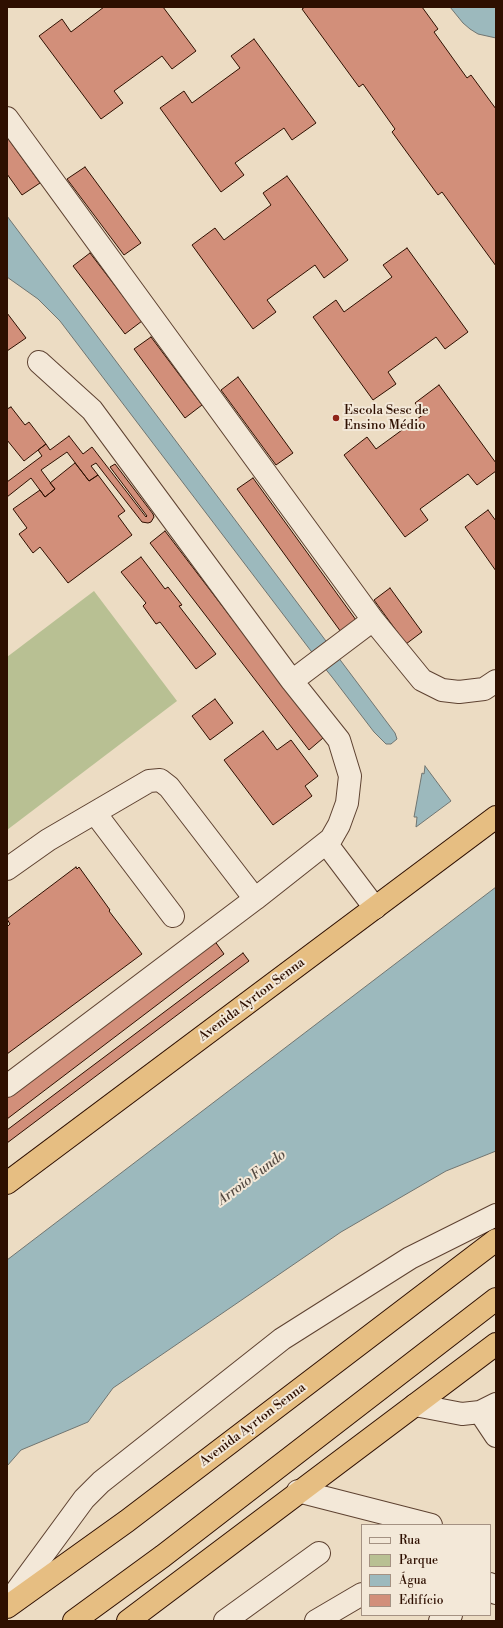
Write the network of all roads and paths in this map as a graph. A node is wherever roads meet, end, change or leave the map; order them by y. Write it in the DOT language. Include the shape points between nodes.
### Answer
graph roads {
  1 [pos="7,118"];
  2 [pos="38,362"];
  3 [pos="373,620"];
  4 [pos="292,681"];
  5 [pos="496,681"];
  6 [pos="95,813"];
  7 [pos="496,817"];
  8 [pos="326,843"];
  9 [pos="7,869"];
  10 [pos="255,899"];
  11 [pos="374,908"];
  12 [pos="173,916"];
  13 [pos="7,1086"];
  14 [pos="7,1183"];
  15 [pos="496,1215"];
  16 [pos="496,1240"];
  17 [pos="496,1299"];
  18 [pos="496,1344"];
  19 [pos="415,1405"];
  20 [pos="488,1408"];
  21 [pos="496,1436"];
  22 [pos="298,1491"];
  23 [pos="427,1524"];
  24 [pos="319,1553"];
  25 [pos="361,1595"];
  26 [pos="7,1606"];
  27 [pos="449,1616"];
  28 [pos="231,1619"];
  29 [pos="74,1621"];
  30 [pos="128,1621"];
  31 [pos="316,1621"];
  32 [pos="440,1621"];
  1 -- 3 [label="lane"];
  2 -- 4 [label="lane" via="92,410"];
  3 -- 4 [label="lane"];
  3 -- 5 [label="lane" via="422,680 442,690 459,692 484,689"];
  4 -- 8 [label="lane" via="339,740 350,776 346,803 339,825"];
  6 -- 9 [label="lane" via="48,840"];
  6 -- 10 [label="lane" via="149,782 160,780 170,787"];
  6 -- 12 [label="lane"];
  7 -- 11 [label="highway, Avenida Ayrton Senna"];
  8 -- 10 [label="lane"];
  8 -- 11 [label="lane"];
  10 -- 13 [label="lane"];
  11 -- 14 [label="highway, Avenida Ayrton Senna"];
  15 -- 26 [label="lane" via="410,1258 282,1339 101,1482 84,1499"];
  16 -- 26 [label="highway, Avenida Ayrton Senna" via="127,1521"];
  17 -- 29 [label="highway" via="163,1556"];
  18 -- 19 [label="highway"];
  19 -- 20 [label="lane" via="462,1414"];
  19 -- 22 [label="highway"];
  20 -- 21 [label="lane"];
  22 -- 23 [label="lane"];
  22 -- 30 [label="highway"];
  24 -- 28 [label="lane"];
  25 -- 31 [label="lane"];
  27 -- 32 [label="lane"];
}
